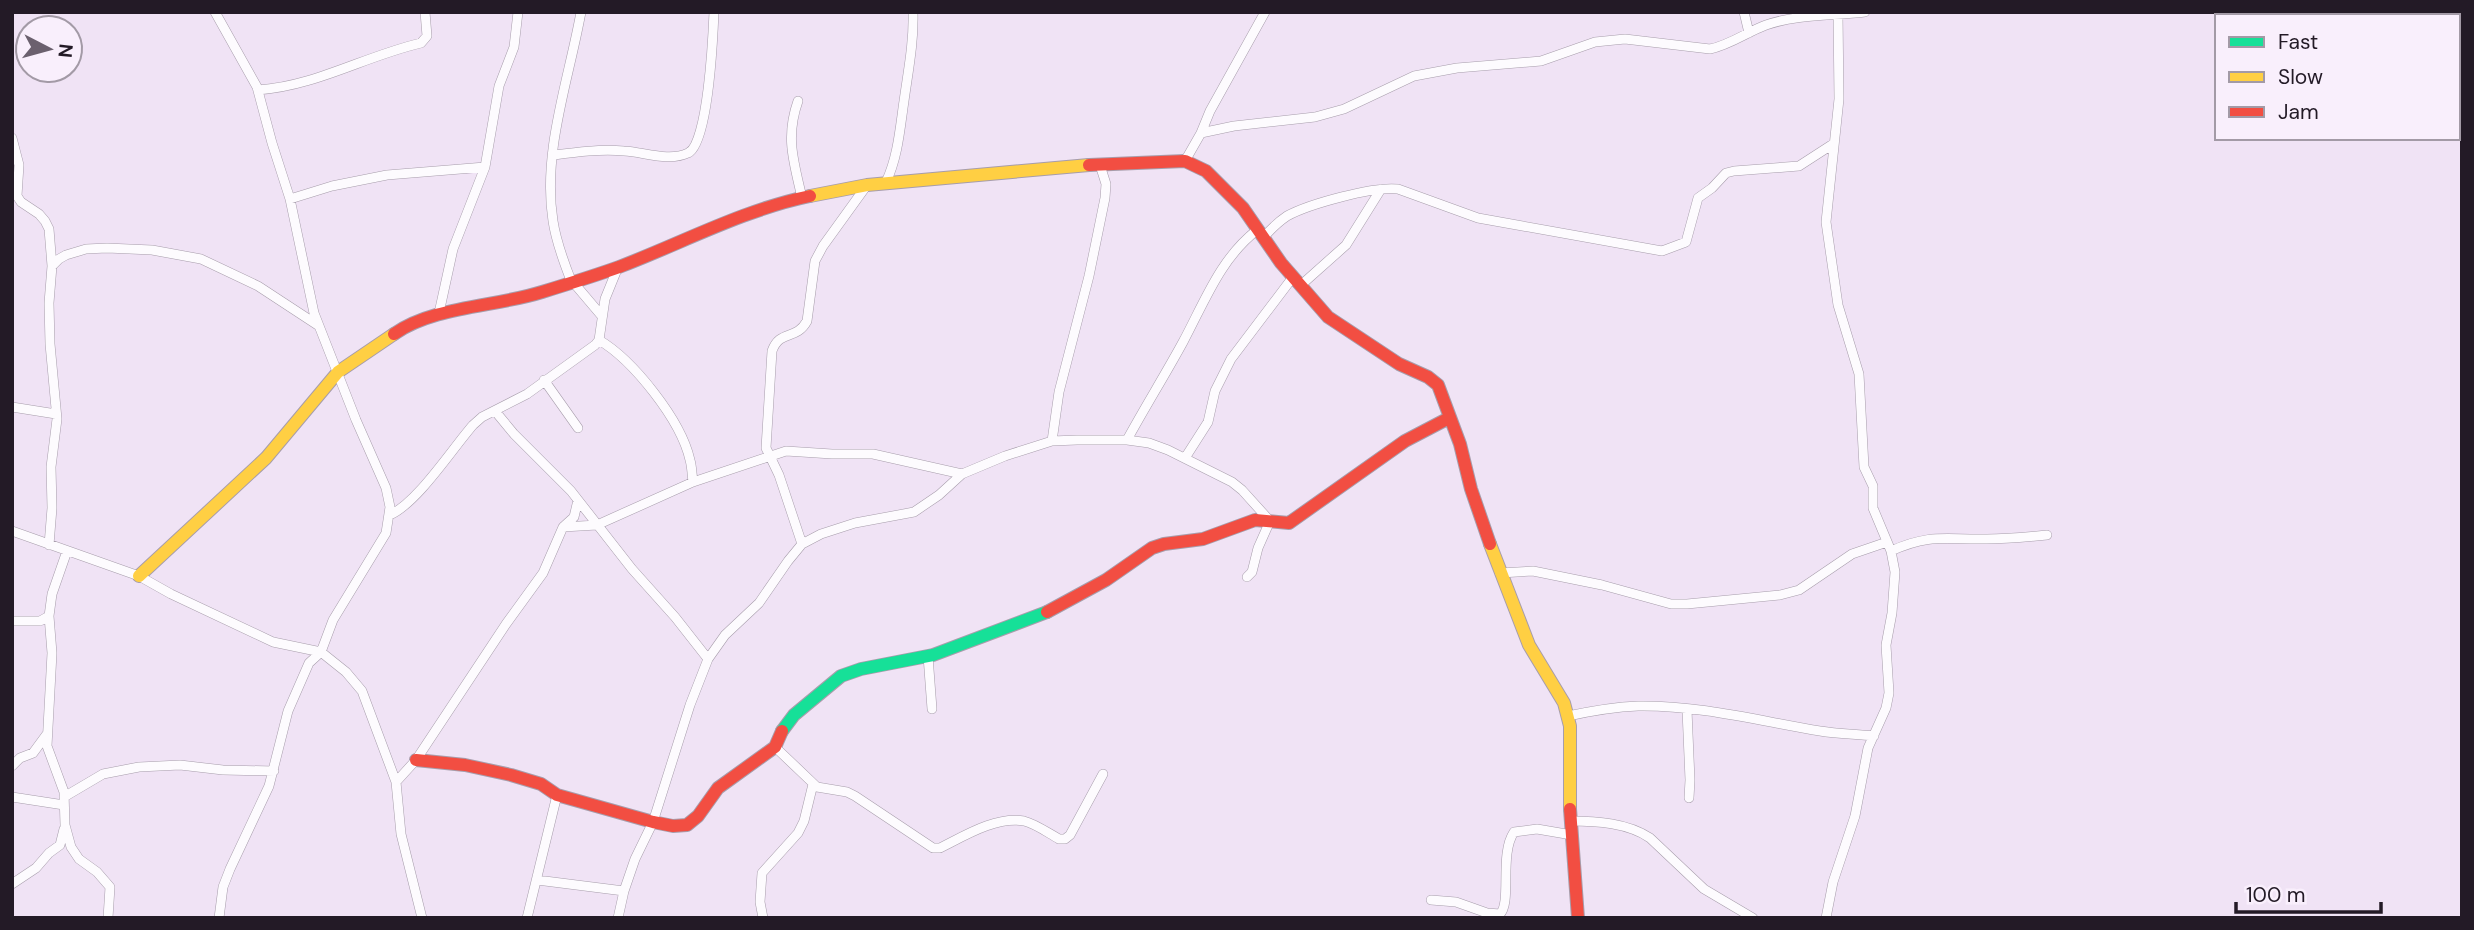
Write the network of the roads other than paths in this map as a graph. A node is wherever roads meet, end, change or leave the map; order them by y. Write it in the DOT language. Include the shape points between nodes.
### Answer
graph roads {
  1 [pos="215,12"];
  2 [pos="425,12"];
  3 [pos="518,12"];
  4 [pos="581,12"];
  5 [pos="715,12"];
  6 [pos="913,12"];
  7 [pos="1265,12"];
  8 [pos="1744,12"];
  9 [pos="1865,12"];
  10 [pos="1838,14"];
  11 [pos="1749,33"];
  12 [pos="258,90"];
  13 [pos="798,101"];
  14 [pos="1201,133"];
  15 [pos="12,138"];
  16 [pos="1833,144"];
  17 [pos="554,155"];
  18 [pos="1185,161"];
  19 [pos="1100,164"];
  20 [pos="485,167"];
  21 [pos="886,182"];
  22 [pos="867,185"];
  23 [pos="1381,189"];
  24 [pos="802,198"];
  25 [pos="290,199"];
  26 [pos="1260,234"];
  27 [pos="52,266"];
  28 [pos="618,267"];
  29 [pos="1296,281"];
  30 [pos="573,283"];
  31 [pos="439,313"];
  32 [pos="601,316"];
  33 [pos="318,326"];
  34 [pos="599,340"];
  35 [pos="338,372"];
  36 [pos="544,380"];
  37 [pos="12,407"];
  38 [pos="495,411"];
  39 [pos="56,414"];
  40 [pos="1449,418"];
  41 [pos="578,428"];
  42 [pos="1127,440"];
  43 [pos="1052,442"];
  44 [pos="769,456"];
  45 [pos="1185,458"];
  46 [pos="962,474"];
  47 [pos="693,482"];
  48 [pos="579,500"];
  49 [pos="390,515"];
  50 [pos="1270,521"];
  51 [pos="597,525"];
  52 [pos="563,527"];
  53 [pos="12,531"];
  54 [pos="2047,535"];
  55 [pos="802,544"];
  56 [pos="49,545"];
  57 [pos="1889,547"];
  58 [pos="67,551"];
  59 [pos="1500,573"];
  60 [pos="139,576"];
  61 [pos="1247,577"];
  62 [pos="49,616"];
  63 [pos="12,621"];
  64 [pos="321,652"];
  65 [pos="928,656"];
  66 [pos="708,659"];
  67 [pos="932,709"];
  68 [pos="1687,710"];
  69 [pos="1568,716"];
  70 [pos="47,734"];
  71 [pos="1874,736"];
  72 [pos="775,747"];
  73 [pos="416,760"];
  74 [pos="12,766"];
  75 [pos="274,771"];
  76 [pos="1103,775"];
  77 [pos="396,782"];
  78 [pos="813,784"];
  79 [pos="557,795"];
  80 [pos="12,797"];
  81 [pos="1689,798"];
  82 [pos="64,801"];
  83 [pos="1570,821"];
  84 [pos="653,822"];
  85 [pos="65,825"];
  86 [pos="1572,835"];
  87 [pos="537,880"];
  88 [pos="12,884"];
  89 [pos="624,891"];
  90 [pos="1431,900"];
  91 [pos="108,918"];
  92 [pos="219,918"];
  93 [pos="422,918"];
  94 [pos="527,918"];
  95 [pos="618,918"];
  96 [pos="763,918"];
  97 [pos="1578,918"];
  98 [pos="1753,918"];
  99 [pos="1826,918"];
  1 -- 12 [label="street"];
  2 -- 12 [label="street" via="427,36 421,43 320,79"];
  3 -- 20 [label="street"];
  4 -- 17 [label="street"];
  5 -- 17 [label="street" via="707,102 695,149 664,156 602,150"];
  6 -- 21 [label="street" via="897,148"];
  7 -- 14 [label="street"];
  8 -- 11 [label="street"];
  9 -- 10 [label="street"];
  10 -- 11 [label="street" via="1776,23"];
  10 -- 16 [label="street" via="1839,99"];
  11 -- 14 [label="street" via="1710,48 1625,39 1595,42 1541,61 1414,76 1344,109 1315,117"];
  12 -- 25 [label="street"];
  13 -- 24 [label="street" via="790,139"];
  14 -- 18 [label="street"];
  15 -- 27 [label="street" via="19,165 17,196 45,221"];
  16 -- 23 [label="street" via="1799,166 1726,173 1698,198 1686,242 1662,251 1478,218 1398,188"];
  16 -- 57 [label="street" via="1826,211 1829,246 1838,305 1859,374 1864,467 1874,486 1873,508"];
  17 -- 30 [label="street" via="553,223"];
  18 -- 19 [label="street"];
  18 -- 26 [label="street" via="1206,171 1250,215"];
  19 -- 21 [label="street"];
  19 -- 43 [label="street" via="1105,198 1059,392"];
  20 -- 25 [label="street" via="387,174"];
  20 -- 31 [label="street" via="453,249"];
  21 -- 22 [label="street"];
  22 -- 24 [label="street"];
  22 -- 44 [label="street" via="815,261 803,328 784,336 772,351 766,432"];
  23 -- 26 [label="street" via="1288,216"];
  23 -- 29 [label="street" via="1334,258"];
  24 -- 28 [label="street" via="727,222"];
  25 -- 33 [label="street"];
  26 -- 29 [label="street"];
  26 -- 42 [label="street" via="1238,247 1220,271"];
  27 -- 33 [label="street" via="66,254 86,249 183,254 238,275"];
  27 -- 39 [label="street" via="50,344"];
  28 -- 30 [label="street"];
  28 -- 32 [label="street"];
  29 -- 40 [label="street" via="1328,317 1438,385"];
  29 -- 45 [label="street" via="1231,359 1215,391 1208,422"];
  30 -- 31 [label="street" via="492,305"];
  30 -- 32 [label="street"];
  31 -- 35 [label="street" via="400,330"];
  32 -- 34 [label="street"];
  33 -- 35 [label="street"];
  34 -- 36 [label="street"];
  34 -- 47 [label="street" via="630,364 674,421 690,460"];
  35 -- 49 [label="street" via="386,488"];
  35 -- 60 [label="street" via="266,458"];
  36 -- 38 [label="street"];
  36 -- 41 [label="street"];
  37 -- 39 [label="street"];
  38 -- 48 [label="street"];
  38 -- 49 [label="street" via="473,425 412,497"];
  39 -- 56 [label="street"];
  40 -- 50 [label="street" via="1405,441 1298,518 1289,523"];
  40 -- 59 [label="street"];
  42 -- 43 [label="street"];
  42 -- 45 [label="street" via="1149,443"];
  43 -- 46 [label="street"];
  44 -- 46 [label="street" via="786,451 873,454"];
  44 -- 47 [label="street"];
  44 -- 55 [label="street"];
  45 -- 50 [label="street" via="1232,482"];
  46 -- 55 [label="street" via="914,512 855,523"];
  47 -- 51 [label="street"];
  48 -- 51 [label="street"];
  48 -- 52 [label="street" via="574,517"];
  49 -- 64 [label="street" via="386,533 333,620"];
  50 -- 61 [label="street"];
  50 -- 65 [label="street" via="1243,522 1210,537 1152,548 1049,611"];
  51 -- 52 [label="street"];
  51 -- 66 [label="street"];
  52 -- 73 [label="street" via="543,573"];
  53 -- 56 [label="street"];
  54 -- 57 [label="street" via="1935,537"];
  55 -- 66 [label="street" via="759,603 725,635"];
  56 -- 58 [label="street"];
  57 -- 59 [label="street" via="1852,554 1799,590 1687,604 1533,571"];
  57 -- 71 [label="street" via="1895,572 1886,645 1889,693"];
  58 -- 60 [label="street"];
  58 -- 62 [label="street"];
  59 -- 69 [label="street" via="1524,635"];
  60 -- 64 [label="street" via="261,637"];
  62 -- 63 [label="street" via="40,621"];
  62 -- 70 [label="street"];
  64 -- 75 [label="street" via="309,663 288,711"];
  64 -- 77 [label="street" via="362,691"];
  65 -- 67 [label="street"];
  65 -- 72 [label="street" via="841,676 794,715"];
  66 -- 84 [label="street"];
  68 -- 69 [label="street" via="1639,706"];
  68 -- 71 [label="street"];
  68 -- 81 [label="street"];
  69 -- 83 [label="street"];
  70 -- 74 [label="street" via="33,753"];
  70 -- 82 [label="street"];
  71 -- 99 [label="street"];
  72 -- 78 [label="street"];
  72 -- 84 [label="street" via="718,788 687,825"];
  73 -- 77 [label="street"];
  73 -- 79 [label="street" via="511,775 541,784"];
  75 -- 82 [label="street" via="139,767 103,774"];
  75 -- 92 [label="street" via="223,887"];
  76 -- 78 [label="street" via="1065,839 1023,821 1007,822 940,848 927,845 847,792"];
  77 -- 93 [label="street" via="401,834"];
  78 -- 96 [label="street" via="798,833 762,873"];
  79 -- 84 [label="street"];
  79 -- 87 [label="street"];
  80 -- 82 [label="street"];
  82 -- 85 [label="street"];
  83 -- 86 [label="street"];
  83 -- 98 [label="street" via="1641,832 1704,889"];
  84 -- 89 [label="street"];
  85 -- 88 [label="street" via="60,845"];
  85 -- 91 [label="street" via="77,857 110,885"];
  86 -- 90 [label="street" via="1514,832 1506,855 1505,905 1500,914"];
  86 -- 97 [label="street"];
  87 -- 89 [label="street"];
  87 -- 94 [label="street"];
  89 -- 95 [label="street"];
}
